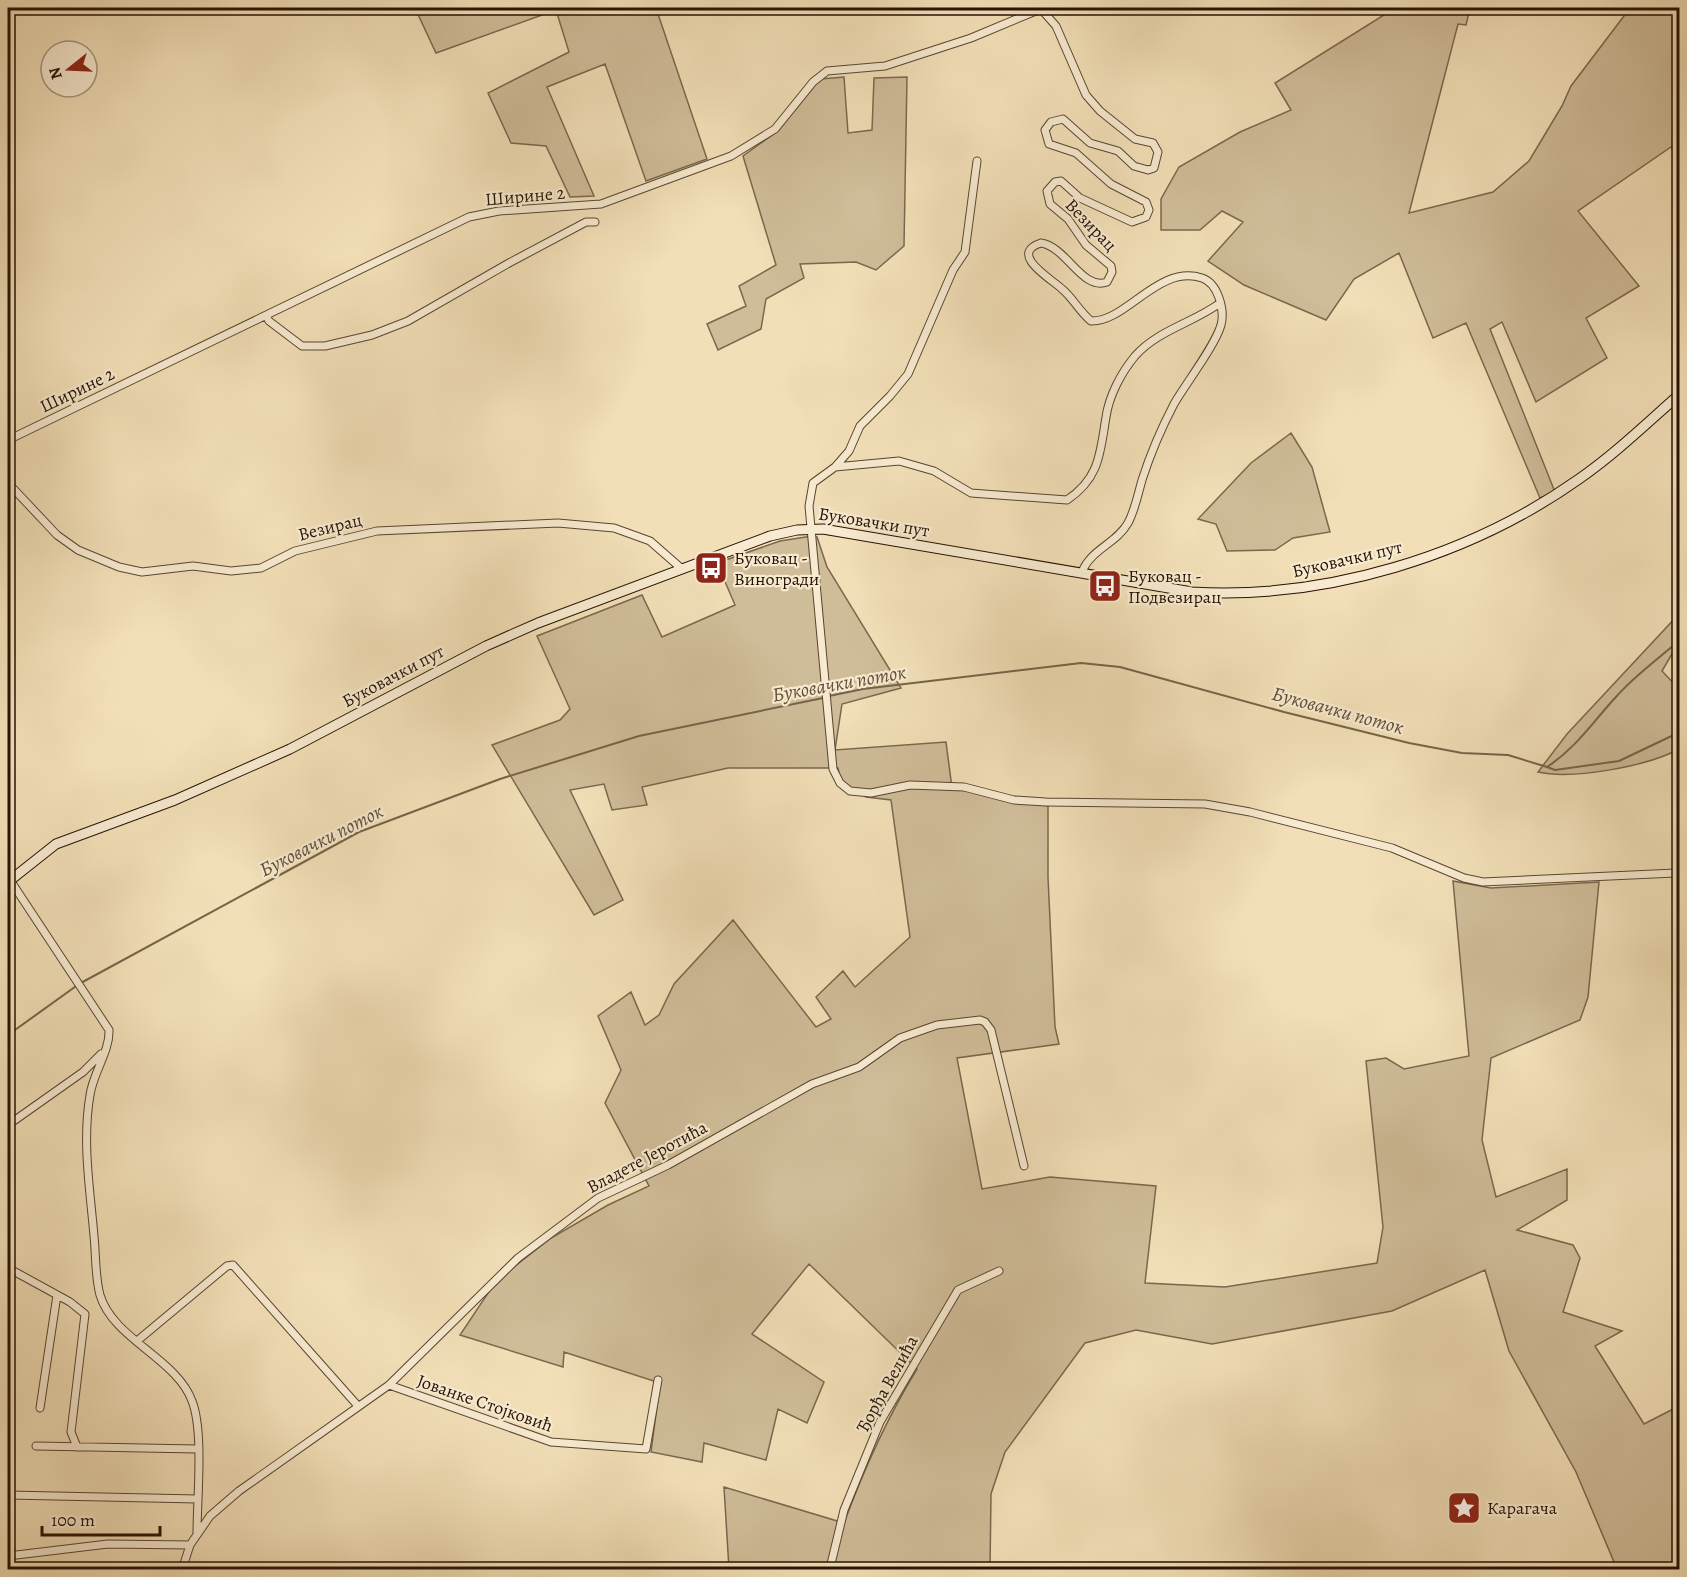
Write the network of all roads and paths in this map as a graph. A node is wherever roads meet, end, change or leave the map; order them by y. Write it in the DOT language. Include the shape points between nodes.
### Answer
graph roads {
  1 [pos="1042,8"];
  2 [pos="977,161"];
  3 [pos="595,222"];
  4 [pos="1220,303"];
  5 [pos="266,316"];
  6 [pos="1680,394"];
  7 [pos="8,440"];
  8 [pos="835,467"];
  9 [pos="8,483"];
  10 [pos="811,528"];
  11 [pos="682,568"];
  12 [pos="1082,572"];
  13 [pos="1675,873"];
  14 [pos="9,881"];
  15 [pos="103,1052"];
  16 [pos="8,1125"];
  17 [pos="1024,1166"];
  18 [pos="8,1268"];
  19 [pos="999,1270"];
  20 [pos="57,1295"];
  21 [pos="137,1341"];
  22 [pos="658,1380"];
  23 [pos="388,1385"];
  24 [pos="358,1406"];
  25 [pos="40,1408"];
  26 [pos="36,1446"];
  27 [pos="76,1447"];
  28 [pos="197,1449"];
  29 [pos="8,1495"];
  30 [pos="197,1499"];
  31 [pos="197,1533"];
  32 [pos="190,1545"];
  33 [pos="8,1556"];
  34 [pos="182,1569"];
  35 [pos="821,1569"];
  1 -- 4 [label="street, Везирац" via="1056,26 1086,95 1115,125 1135,139 1153,143 1158,152 1154,168 1148,170 1134,166 1118,151 1090,143 1063,119 1052,122 1046,130 1049,144 1076,153 1111,183 1146,202 1149,210 1146,218 1132,222 1080,198 1061,181 1055,182 1047,191 1050,204 1068,219 1086,245 1111,266 1112,272 1107,282 1094,283 1055,246 1041,243 1031,249 1032,264 1064,290 1090,321 1114,316 1156,285 1190,276 1203,278 1211,285"];
  1 -- 5 [label="street, Ширине 2" via="970,38 885,66 827,71 813,82 775,129 731,156 601,204 499,211 469,217"];
  2 -- 8 [label="street" via="965,252 953,270 908,374 860,426 849,451"];
  3 -- 5 [label="street" via="586,222 408,321 372,335 325,346 302,346"];
  4 -- 8 [label="street" via="1169,331 1136,356 1113,391 1102,453 1092,475 1067,500 971,493 934,471 899,461"];
  4 -- 12 [label="street" via="1221,325 1174,405 1128,523 1087,560"];
  5 -- 7 [label="street, Ширине 2"];
  6 -- 12 [label="street, Буковачки пут" via="1589,471 1531,510 1454,545 1380,571 1295,588 1232,594 1174,590"];
  8 -- 10 [label="street" via="813,483"];
  9 -- 11 [label="street, Везирац" via="57,536 78,550 142,572 193,566 231,571 261,568 295,551 377,531 558,523 614,528 650,542"];
  10 -- 11 [label="street, Буковачки пут" via="770,536"];
  10 -- 12 [label="street, Буковачки пут"];
  10 -- 13 [label="street" via="832,770 850,791 871,793 910,784 964,787 1014,800 1205,804 1392,848 1483,882"];
  11 -- 14 [label="street, Буковачки пут" via="538,623 440,669 290,749 157,807 67,839 39,855"];
  14 -- 15 [label="street" via="108,1026 108,1042"];
  15 -- 16 [label="street" via="83,1072"];
  15 -- 21 [label="street" via="90,1091 86,1133 98,1283 109,1312"];
  17 -- 23 [label="street, Владете Јеротића" via="989,1026 980,1020 918,1031 900,1038 859,1067 812,1084 668,1165 597,1198 518,1258"];
  18 -- 20 [label="street"];
  19 -- 35 [label="street, Ђорђа Велића" via="958,1290 880,1422 844,1510 831,1564"];
  20 -- 25 [label="street"];
  20 -- 27 [label="street" via="85,1314 71,1432"];
  21 -- 24 [label="street" via="233,1265"];
  21 -- 28 [label="street" via="179,1380 192,1400"];
  22 -- 23 [label="street, Јованке Стојковић" via="646,1449 551,1442"];
  23 -- 24 [label="street, Владете Јеротића"];
  24 -- 31 [label="street, Владете Јеротића" via="239,1491"];
  26 -- 27 [label="street"];
  27 -- 28 [label="street"];
  28 -- 30 [label="street"];
  29 -- 30 [label="street"];
  30 -- 31 [label="street"];
  31 -- 32 [label="street, Владете Јеротића"];
  32 -- 33 [label="street" via="108,1544"];
  32 -- 34 [label="street, Владете Јеротића"];
}
